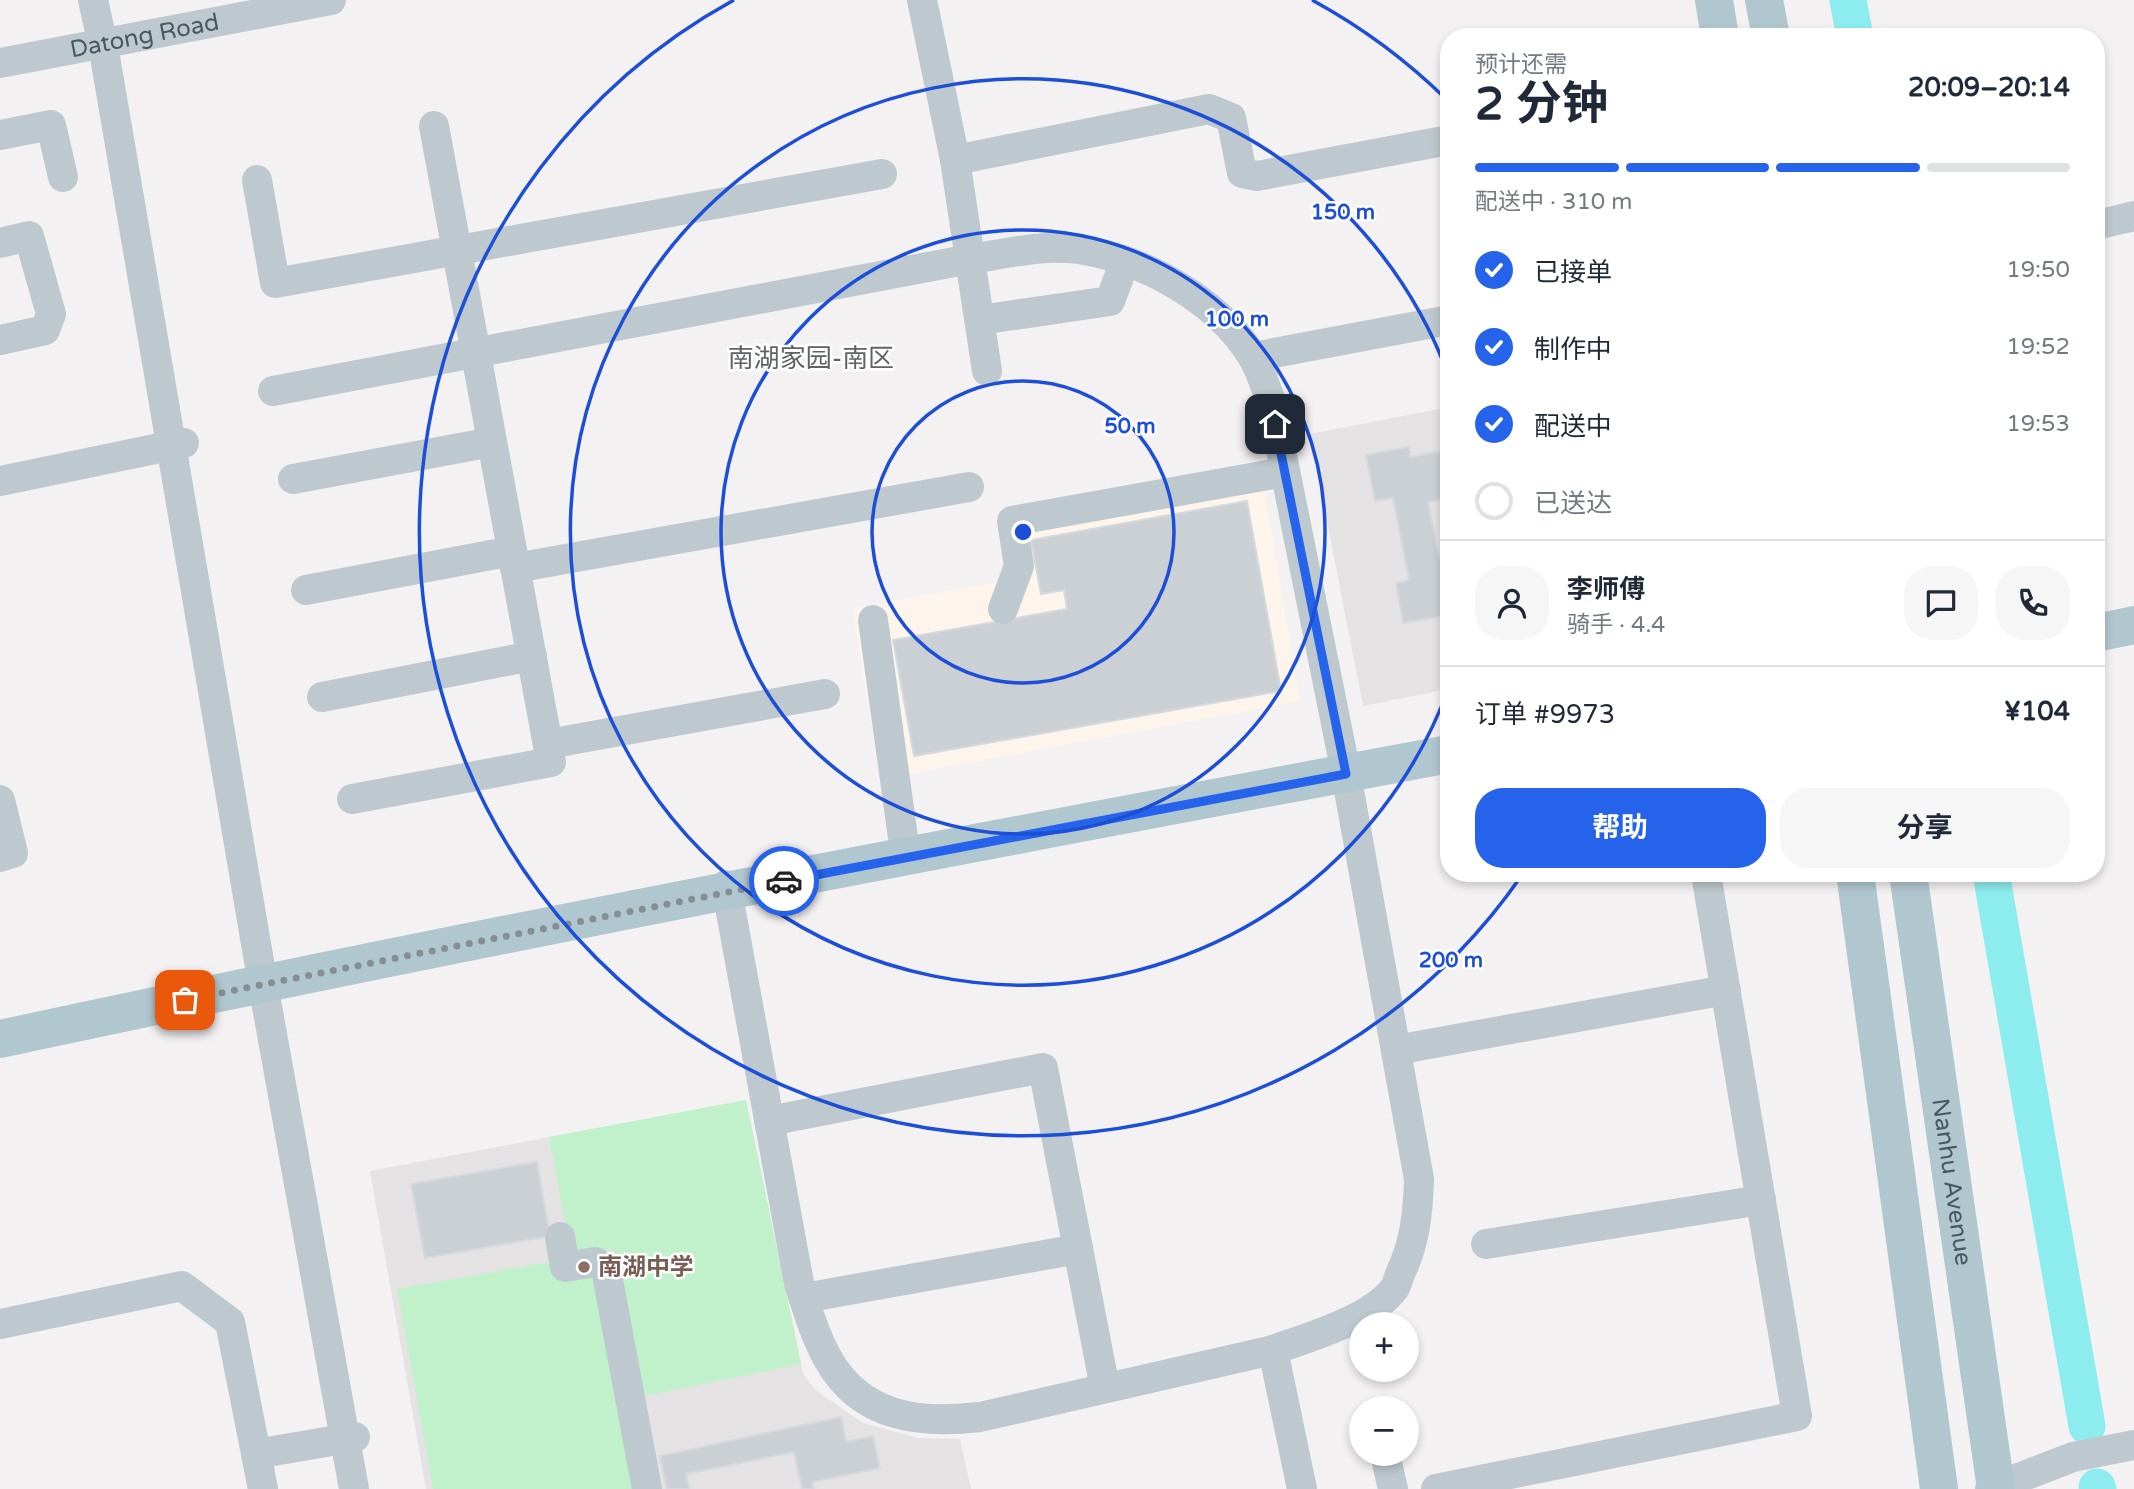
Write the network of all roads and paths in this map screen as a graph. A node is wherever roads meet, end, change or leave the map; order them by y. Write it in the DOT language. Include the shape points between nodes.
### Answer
graph roads {
  1 [pos="93,0"];
  2 [pos="106,0"];
  3 [pos="331,0"];
  4 [pos="922,0"];
  5 [pos="1714,0"];
  6 [pos="1764,0"];
  7 [pos="1719,28"];
  8 [pos="1769,28"];
  9 [pos="109,44"];
  10 [pos="0,63"];
  11 [pos="433,126"];
  12 [pos="0,135"];
  13 [pos="1440,142"];
  14 [pos="955,160"];
  15 [pos="882,174"];
  16 [pos="63,177"];
  17 [pos="257,180"];
  18 [pos="2134,216"];
  19 [pos="2105,223"];
  20 [pos="0,243"];
  21 [pos="457,251"];
  22 [pos="971,259"];
  23 [pos="1125,261"];
  24 [pos="980,320"];
  25 [pos="1440,322"];
  26 [pos="0,340"];
  27 [pos="475,352"];
  28 [pos="1253,356"];
  29 [pos="987,371"];
  30 [pos="273,391"];
  31 [pos="492,442"];
  32 [pos="177,444"];
  33 [pos="1285,472"];
  34 [pos="293,479"];
  35 [pos="0,481"];
  36 [pos="969,486"];
  37 [pos="514,559"];
  38 [pos="306,590"];
  39 [pos="1003,608"];
  40 [pos="2134,619"];
  41 [pos="873,620"];
  42 [pos="2105,624"];
  43 [pos="2134,625"];
  44 [pos="2105,631"];
  45 [pos="532,656"];
  46 [pos="825,694"];
  47 [pos="323,697"];
  48 [pos="548,744"];
  49 [pos="1440,750"];
  50 [pos="1440,755"];
  51 [pos="1346,771"];
  52 [pos="352,799"];
  53 [pos="0,800"];
  54 [pos="3,843"];
  55 [pos="905,852"];
  56 [pos="1707,882"];
  57 [pos="1855,882"];
  58 [pos="1909,882"];
  59 [pos="727,888"];
  60 [pos="269,977"];
  61 [pos="1726,990"];
  62 [pos="0,1032"];
  63 [pos="0,1040"];
  64 [pos="1396,1050"];
  65 [pos="769,1121"];
  66 [pos="1761,1200"];
  67 [pos="560,1237"];
  68 [pos="1486,1244"];
  69 [pos="1078,1249"];
  70 [pos="804,1298"];
  71 [pos="0,1324"];
  72 [pos="1273,1350"];
  73 [pos="1105,1388"];
  74 [pos="350,1438"];
  75 [pos="2134,1445"];
  76 [pos="2134,1452"];
  77 [pos="256,1454"];
  78 [pos="1388,1466"];
  79 [pos="263,1489"];
  80 [pos="354,1489"];
  81 [pos="365,1489"];
  82 [pos="647,1489"];
  83 [pos="1302,1489"];
  84 [pos="1393,1489"];
  85 [pos="1436,1489"];
  86 [pos="1939,1489"];
  87 [pos="1998,1489"];
  1 -- 9 [label="street"];
  2 -- 9 [label="street"];
  3 -- 9 [label="street, Datong Road"];
  4 -- 14 [label="street"];
  5 -- 7 [label="main road"];
  6 -- 8 [label="main road"];
  9 -- 10 [label="street, Datong Road"];
  9 -- 32 [label="street"];
  11 -- 21 [label="street"];
  12 -- 16 [label="street" via="51,125"];
  13 -- 14 [label="street" via="1257,176 1242,173 1231,118 1209,109"];
  14 -- 22 [label="street"];
  15 -- 21 [label="street"];
  17 -- 21 [label="street" via="275,283"];
  18 -- 19 [label="street"];
  20 -- 26 [label="street" via="29,236 51,314 45,330"];
  21 -- 27 [label="street"];
  22 -- 23 [label="street" via="1076,249"];
  22 -- 24 [label="street"];
  22 -- 27 [label="street"];
  23 -- 24 [label="street" via="1110,301"];
  23 -- 28 [label="street" via="1178,285 1222,319"];
  24 -- 29 [label="street"];
  25 -- 28 [label="street"];
  27 -- 30 [label="street"];
  27 -- 31 [label="street"];
  28 -- 33 [label="street" via="1270,401"];
  31 -- 34 [label="street"];
  31 -- 37 [label="street"];
  32 -- 35 [label="street"];
  32 -- 60 [label="street"];
  33 -- 39 [label="street" via="1012,521 1019,566"];
  33 -- 51 [label="street"];
  36 -- 37 [label="street"];
  37 -- 38 [label="street"];
  37 -- 45 [label="street"];
  40 -- 42 [label="main road"];
  41 -- 55 [label="street"];
  43 -- 44 [label="main road"];
  45 -- 47 [label="street"];
  45 -- 48 [label="street"];
  46 -- 48 [label="street"];
  48 -- 52 [label="street" via="551,762"];
  49 -- 51 [label="main road"];
  50 -- 51 [label="main road"];
  51 -- 55 [label="main road"];
  51 -- 59 [label="main road"];
  51 -- 64 [label="street"];
  53 -- 54 [label="street"];
  55 -- 59 [label="main road"];
  56 -- 61 [label="street"];
  57 -- 86 [label="main road"];
  58 -- 87 [label="main road, Nanhu Avenue"];
  59 -- 60 [label="main road"];
  59 -- 65 [label="street"];
  60 -- 62 [label="main road"];
  60 -- 63 [label="main road"];
  60 -- 74 [label="street"];
  61 -- 64 [label="street"];
  61 -- 66 [label="street"];
  64 -- 72 [label="street" via="1419,1179 1418,1215 1409,1255 1394,1289 1365,1313"];
  65 -- 69 [label="street" via="1043,1068"];
  65 -- 70 [label="street"];
  66 -- 68 [label="street"];
  66 -- 85 [label="street" via="1797,1416"];
  67 -- 82 [label="street" via="565,1267 595,1262 606,1269"];
  69 -- 70 [label="street"];
  69 -- 73 [label="street"];
  70 -- 73 [label="street" via="829,1360 851,1390 877,1407 911,1419 980,1417"];
  71 -- 77 [label="street" via="182,1286 230,1322"];
  72 -- 73 [label="street"];
  72 -- 83 [label="street"];
  74 -- 77 [label="street"];
  74 -- 80 [label="street"];
  74 -- 81 [label="street"];
  75 -- 87 [label="street" via="2073,1457"];
  76 -- 87 [label="street"];
  77 -- 79 [label="street"];
  78 -- 84 [label="street"];
}
